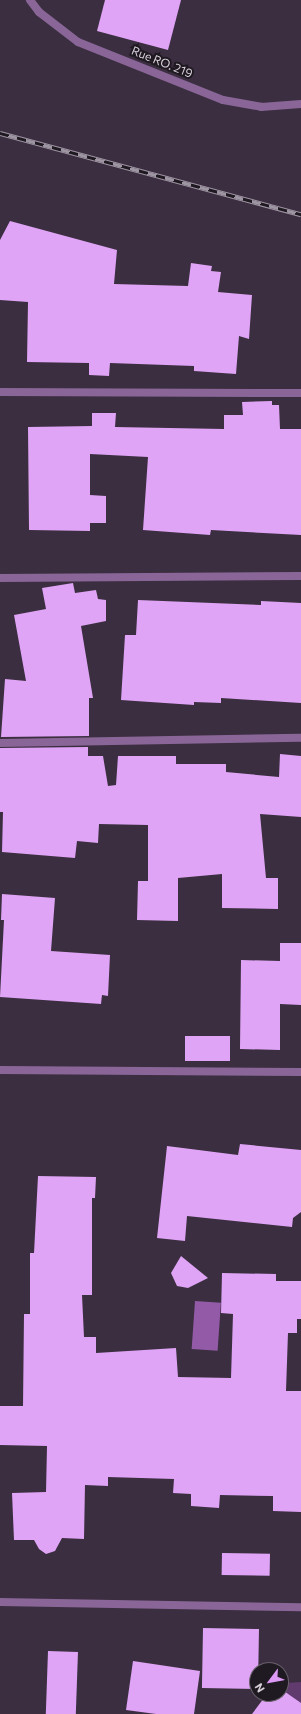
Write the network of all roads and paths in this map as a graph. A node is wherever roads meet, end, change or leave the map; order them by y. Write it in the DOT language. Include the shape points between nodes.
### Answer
graph roads {
  1 [pos="30,0"];
  2 [pos="301,104"];
  3 [pos="0,392"];
  4 [pos="301,393"];
  5 [pos="301,576"];
  6 [pos="0,578"];
  7 [pos="301,738"];
  8 [pos="0,743"];
  9 [pos="0,1070"];
  10 [pos="301,1072"];
  11 [pos="0,1602"];
  12 [pos="301,1606"];
  1 -- 2 [label="street, Rue RO. 219" via="39,12 78,42 223,100 261,107"];
  3 -- 4 [label="street"];
  5 -- 6 [label="street"];
  7 -- 8 [label="street"];
  9 -- 10 [label="street"];
  11 -- 12 [label="street"];
}
